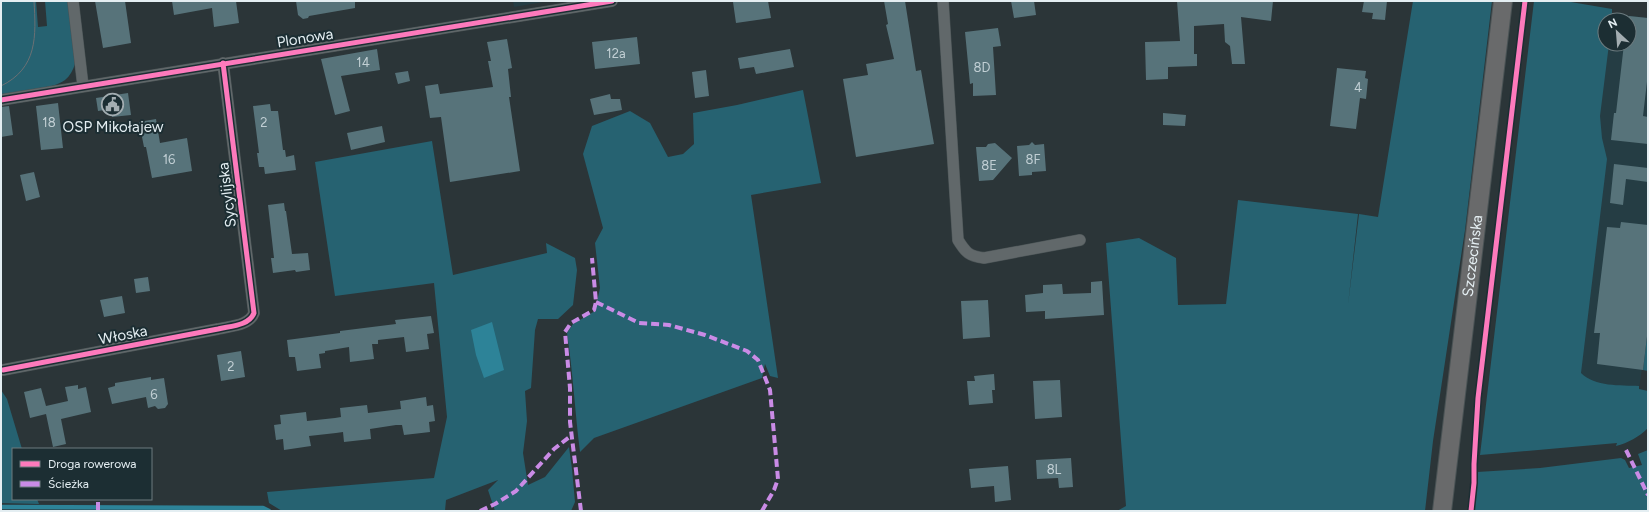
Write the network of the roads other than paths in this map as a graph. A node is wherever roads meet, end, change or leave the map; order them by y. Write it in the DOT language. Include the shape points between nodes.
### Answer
graph roads {
  1 [pos="73,1"];
  2 [pos="612,1"];
  3 [pos="943,1"];
  4 [pos="1503,1"];
  5 [pos="223,63"];
  6 [pos="83,86"];
  7 [pos="1,100"];
  8 [pos="1080,240"];
  9 [pos="247,322"];
  10 [pos="3,370"];
  11 [pos="1442,511"];
  1 -- 6 [label="street"];
  2 -- 5 [label="street, Plonowa"];
  3 -- 8 [label="street" via="958,240 972,257 984,258"];
  4 -- 11 [label="main road, Szczecińska"];
  5 -- 6 [label="street, Plonowa"];
  5 -- 9 [label="street, Sycylijska" via="254,313"];
  6 -- 7 [label="street, Plonowa"];
  9 -- 10 [label="street, Włoska"];
}
